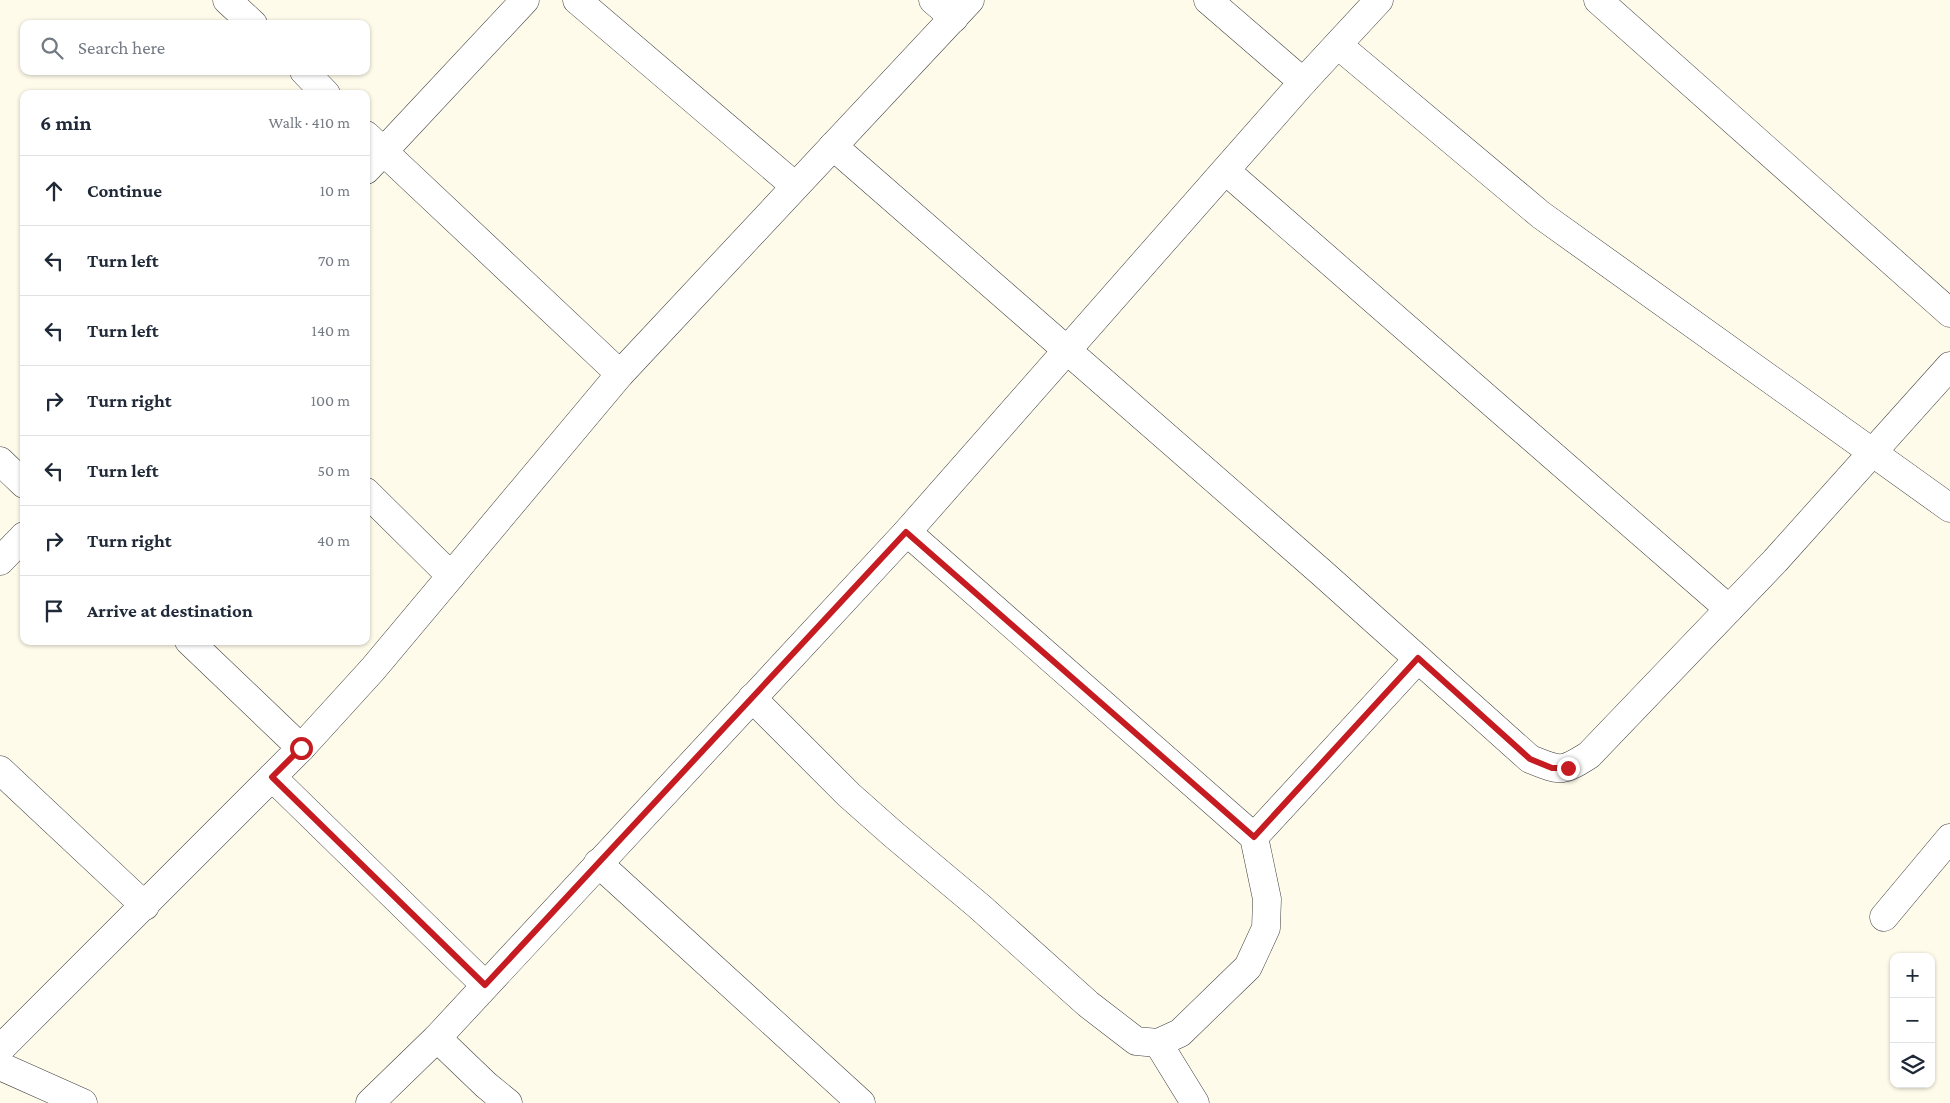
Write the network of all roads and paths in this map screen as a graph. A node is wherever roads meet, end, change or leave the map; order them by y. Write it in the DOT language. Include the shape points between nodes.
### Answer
graph roads {
  1 [pos="227,0"];
  2 [pos="525,0"];
  3 [pos="577,0"];
  4 [pos="933,0"];
  5 [pos="1208,0"];
  6 [pos="1379,0"];
  7 [pos="1598,0"];
  8 [pos="962,9"];
  9 [pos="249,20"];
  10 [pos="1338,45"];
  11 [pos="308,75"];
  12 [pos="1303,82"];
  13 [pos="322,90"];
  14 [pos="834,146"];
  15 [pos="372,153"];
  16 [pos="1226,171"];
  17 [pos="795,186"];
  18 [pos="1950,313"];
  19 [pos="1068,352"];
  20 [pos="1950,366"];
  21 [pos="620,374"];
  22 [pos="1874,452"];
  23 [pos="0,461"];
  24 [pos="20,480"];
  25 [pos="370,496"];
  26 [pos="1950,508"];
  27 [pos="906,532"];
  28 [pos="20,540"];
  29 [pos="0,560"];
  30 [pos="451,576"];
  31 [pos="1729,610"];
  32 [pos="193,645"];
  33 [pos="1418,658"];
  34 [pos="752,698"];
  35 [pos="301,748"];
  36 [pos="0,770"];
  37 [pos="272,777"];
  38 [pos="1254,837"];
  39 [pos="1950,838"];
  40 [pos="598,863"];
  41 [pos="144,906"];
  42 [pos="1884,917"];
  43 [pos="485,985"];
  44 [pos="437,1038"];
  45 [pos="1158,1044"];
  46 [pos="0,1049"];
  47 [pos="0,1066"];
  48 [pos="83,1103"];
  49 [pos="370,1103"];
  50 [pos="508,1103"];
  51 [pos="861,1103"];
  52 [pos="1195,1103"];
  1 -- 9 [label="street"];
  2 -- 15 [label="street"];
  3 -- 17 [label="street"];
  4 -- 8 [label="street"];
  5 -- 12 [label="street"];
  6 -- 10 [label="street"];
  7 -- 18 [label="street"];
  8 -- 14 [label="street"];
  10 -- 12 [label="street"];
  10 -- 22 [label="street" via="1541,215"];
  11 -- 13 [label="street"];
  12 -- 16 [label="street"];
  14 -- 17 [label="street"];
  14 -- 19 [label="street"];
  15 -- 21 [label="street"];
  16 -- 19 [label="street"];
  16 -- 31 [label="street"];
  17 -- 21 [label="street"];
  19 -- 27 [label="street"];
  19 -- 33 [label="street"];
  20 -- 22 [label="street"];
  21 -- 30 [label="street"];
  22 -- 26 [label="street"];
  22 -- 31 [label="street"];
  23 -- 24 [label="street"];
  25 -- 30 [label="street"];
  27 -- 34 [label="street"];
  27 -- 38 [label="street"];
  28 -- 29 [label="street"];
  30 -- 35 [label="street"];
  31 -- 33 [label="street" via="1588,755 1568,768 1552,768 1530,759"];
  32 -- 35 [label="street"];
  33 -- 38 [label="street"];
  34 -- 40 [label="street"];
  34 -- 45 [label="street" via="849,795 1088,1004 1136,1042"];
  35 -- 37 [label="street"];
  36 -- 41 [label="street"];
  37 -- 41 [label="street"];
  37 -- 43 [label="street"];
  38 -- 45 [label="street" via="1267,899 1266,928 1248,967 1180,1033"];
  39 -- 42 [label="street"];
  40 -- 43 [label="street"];
  40 -- 51 [label="street"];
  41 -- 46 [label="street"];
  43 -- 44 [label="street"];
  44 -- 49 [label="street"];
  44 -- 50 [label="street"];
  45 -- 52 [label="street"];
  47 -- 48 [label="street"];
}
